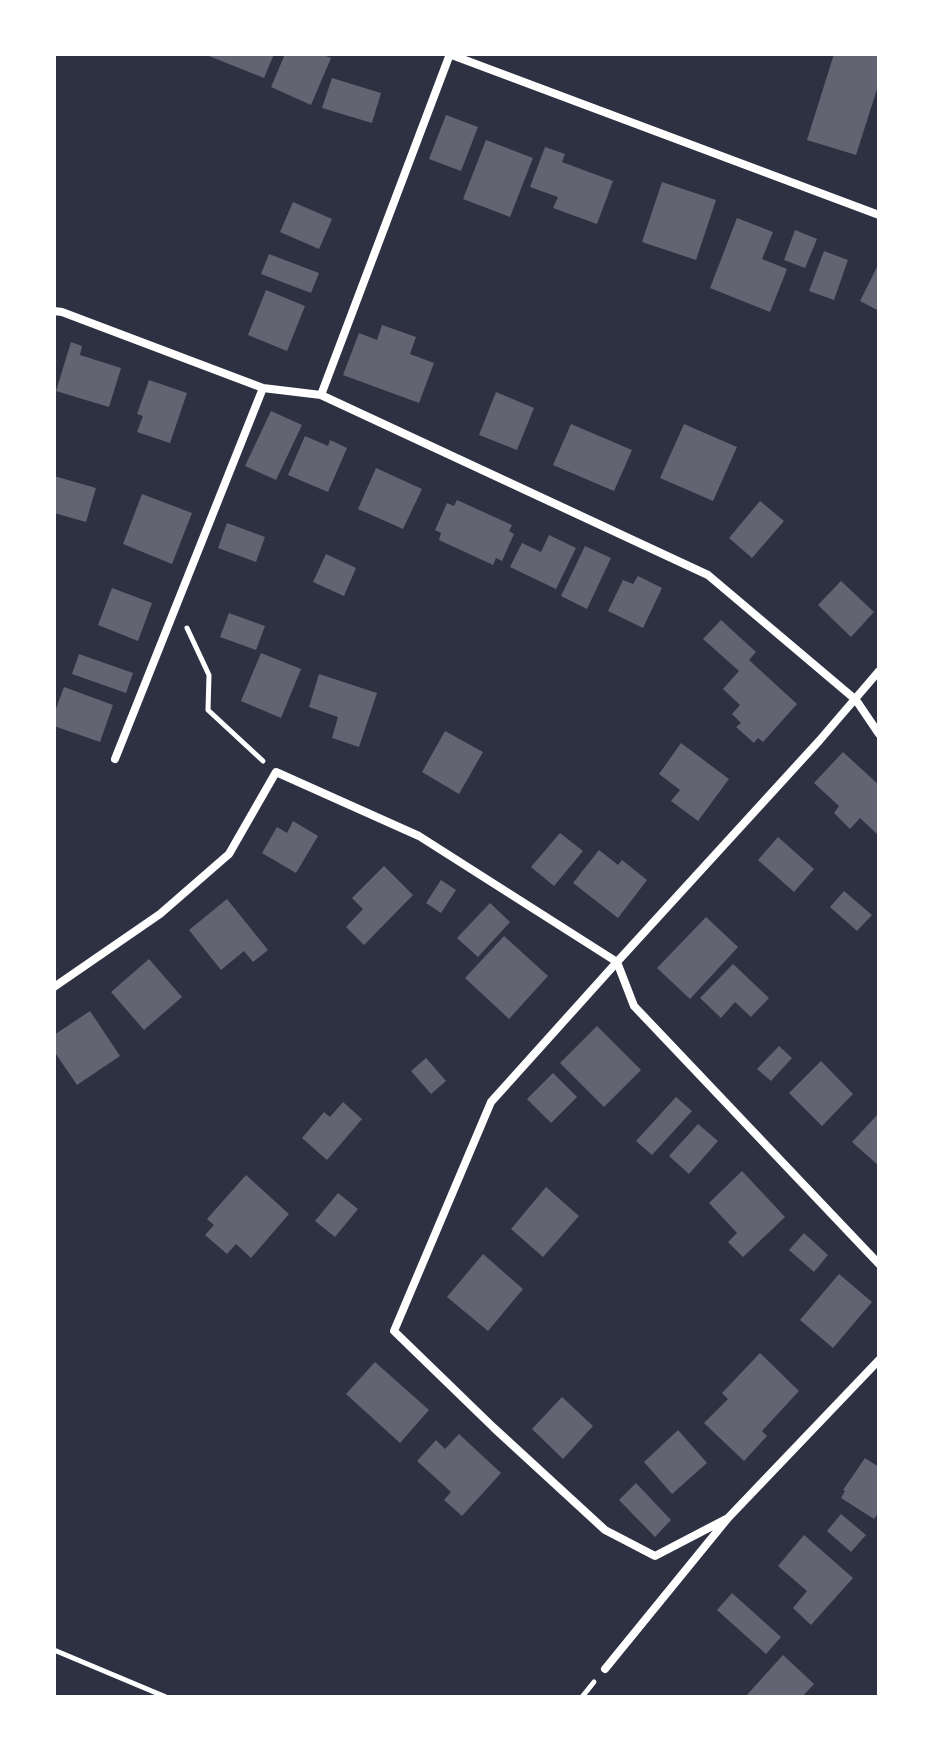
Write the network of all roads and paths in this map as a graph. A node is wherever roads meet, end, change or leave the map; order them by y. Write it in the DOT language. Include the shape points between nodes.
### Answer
graph roads {
  1 [pos="450,54"];
  2 [pos="879,215"];
  3 [pos="54,311"];
  4 [pos="263,388"];
  5 [pos="321,395"];
  6 [pos="176,606"];
  7 [pos="879,671"];
  8 [pos="856,700"];
  9 [pos="879,734"];
  10 [pos="115,759"];
  11 [pos="276,772"];
  12 [pos="617,962"];
  13 [pos="54,987"];
  14 [pos="879,1264"];
  15 [pos="879,1360"];
  16 [pos="728,1518"];
  17 [pos="54,1650"];
  18 [pos="605,1669"];
  19 [pos="166,1697"];
  1 -- 2 [label="street"];
  1 -- 5 [label="street"];
  3 -- 4 [label="street"];
  4 -- 5 [label="street"];
  4 -- 6 [label="street"];
  5 -- 8 [label="street" via="708,575"];
  6 -- 10 [label="street"];
  6 -- 11 [label="path" via="209,675 208,710"];
  7 -- 8 [label="street"];
  8 -- 9 [label="street"];
  8 -- 12 [label="street"];
  11 -- 12 [label="street" via="419,836"];
  11 -- 13 [label="street" via="229,854 160,914"];
  12 -- 14 [label="street" via="634,1006"];
  12 -- 16 [label="street" via="491,1102 394,1331 605,1530 655,1556"];
  15 -- 16 [label="street"];
  16 -- 18 [label="street"];
  17 -- 19 [label="path"];
}
